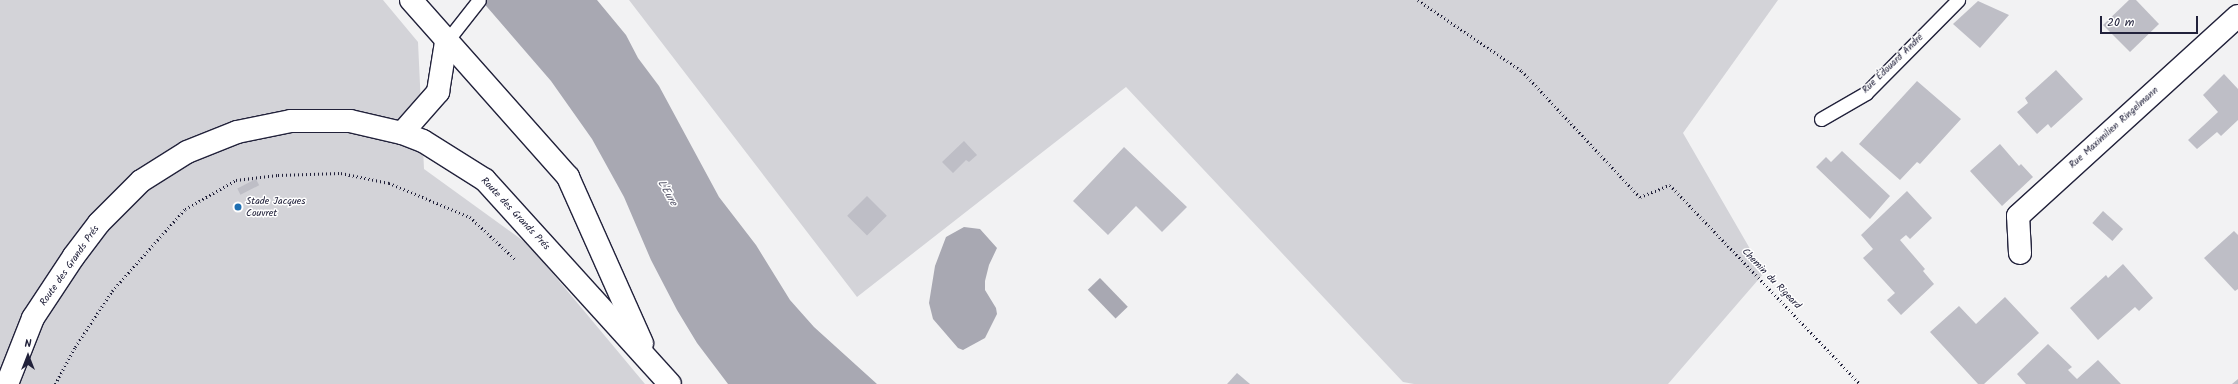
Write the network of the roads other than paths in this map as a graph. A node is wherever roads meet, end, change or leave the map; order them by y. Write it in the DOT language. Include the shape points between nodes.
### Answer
graph roads {
  1 [pos="411,0"];
  2 [pos="479,0"];
  3 [pos="1958,0"];
  4 [pos="2238,16"];
  5 [pos="446,42"];
  6 [pos="1821,119"];
  7 [pos="402,133"];
  8 [pos="2020,253"];
  9 [pos="650,361"];
  10 [pos="7,384"];
  11 [pos="670,384"];
  1 -- 5 [label="street"];
  2 -- 5 [label="lane"];
  3 -- 6 [label="lane, Rue Édouard André" via="1866,93"];
  4 -- 8 [label="street, Rue Maximilien Ringelmann" via="2018,216"];
  5 -- 7 [label="street" via="438,92"];
  5 -- 9 [label="street" via="568,177"];
  7 -- 9 [label="street, Route des Grands Prés" via="423,141 485,180"];
  7 -- 10 [label="street, Route des Grands Prés" via="350,121 291,121 237,132 187,152 141,181 99,223 33,318"];
  9 -- 11 [label="street, Route des Grands Prés"];
}
